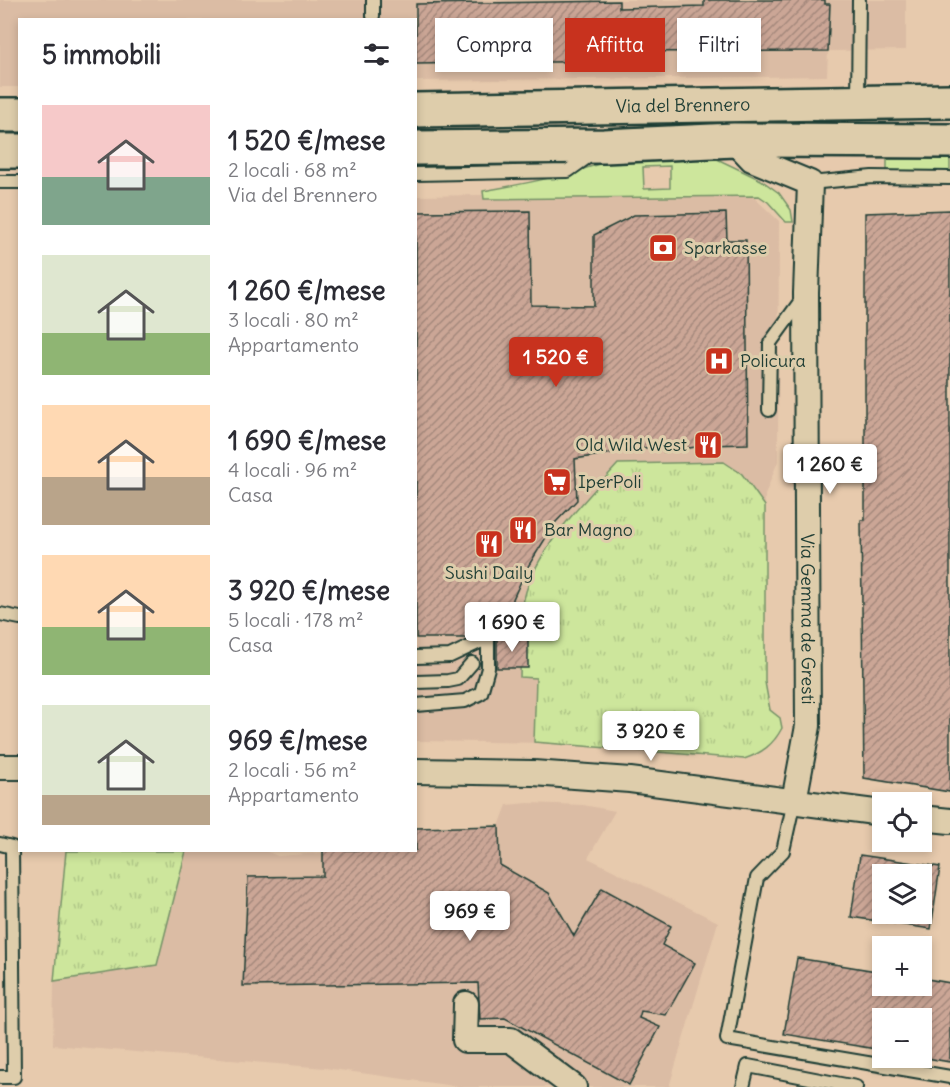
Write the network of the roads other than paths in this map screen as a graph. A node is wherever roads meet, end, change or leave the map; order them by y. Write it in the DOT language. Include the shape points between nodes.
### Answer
graph roads {
  1 [pos="373,0"];
  2 [pos="860,0"];
  3 [pos="373,16"];
  4 [pos="950,101"];
  5 [pos="858,102"];
  6 [pos="417,110"];
  7 [pos="0,115"];
  8 [pos="18,115"];
  9 [pos="734,140"];
  10 [pos="950,141"];
  11 [pos="604,146"];
  12 [pos="417,148"];
  13 [pos="0,151"];
  14 [pos="18,151"];
  15 [pos="417,174"];
  16 [pos="950,178"];
  17 [pos="0,182"];
  18 [pos="18,182"];
  19 [pos="810,183"];
  20 [pos="807,293"];
  21 [pos="769,410"];
  22 [pos="0,614"];
  23 [pos="18,618"];
  24 [pos="417,657"];
  25 [pos="472,663"];
  26 [pos="417,682"];
  27 [pos="417,705"];
  28 [pos="0,767"];
  29 [pos="18,767"];
  30 [pos="417,771"];
  31 [pos="794,801"];
  32 [pos="872,812"];
  33 [pos="932,819"];
  34 [pos="950,821"];
  35 [pos="0,844"];
  36 [pos="466,1004"];
  37 [pos="0,1077"];
  38 [pos="950,1077"];
  39 [pos="574,1087"];
  40 [pos="743,1087"];
  41 [pos="856,1087"];
  1 -- 3 [label="lane"];
  2 -- 5 [label="lane"];
  4 -- 5 [label="main road, Via del Brennero"];
  5 -- 6 [label="main road, Via del Brennero"];
  7 -- 8 [label="main road"];
  9 -- 10 [label="main road, Via del Brennero"];
  9 -- 11 [label="main road, Via del Brennero"];
  9 -- 19 [label="street" via="752,159"];
  11 -- 12 [label="main road, Via del Brennero"];
  11 -- 15 [label="lane" via="568,171"];
  13 -- 14 [label="main road"];
  16 -- 19 [label="lane" via="872,177"];
  17 -- 18 [label="lane"];
  19 -- 20 [label="street, Via Gemma de Gresti"];
  20 -- 21 [label="lane" via="770,344"];
  20 -- 31 [label="street, Via Gemma de Gresti" via="808,726"];
  22 -- 23 [label="lane"];
  24 -- 27 [label="lane" via="450,656 488,638 488,668 481,693 465,702"];
  25 -- 26 [label="lane" via="458,679"];
  28 -- 29 [label="street"];
  30 -- 31 [label="street" via="533,772"];
  31 -- 32 [label="street"];
  31 -- 38 [label="lane" via="783,851 757,878 728,1040"];
  33 -- 34 [label="street"];
  35 -- 37 [label="lane" via="12,848 15,1077"];
  36 -- 39 [label="street" via="465,1040 511,1040"];
  40 -- 41 [label="lane" via="748,1066"];
}
